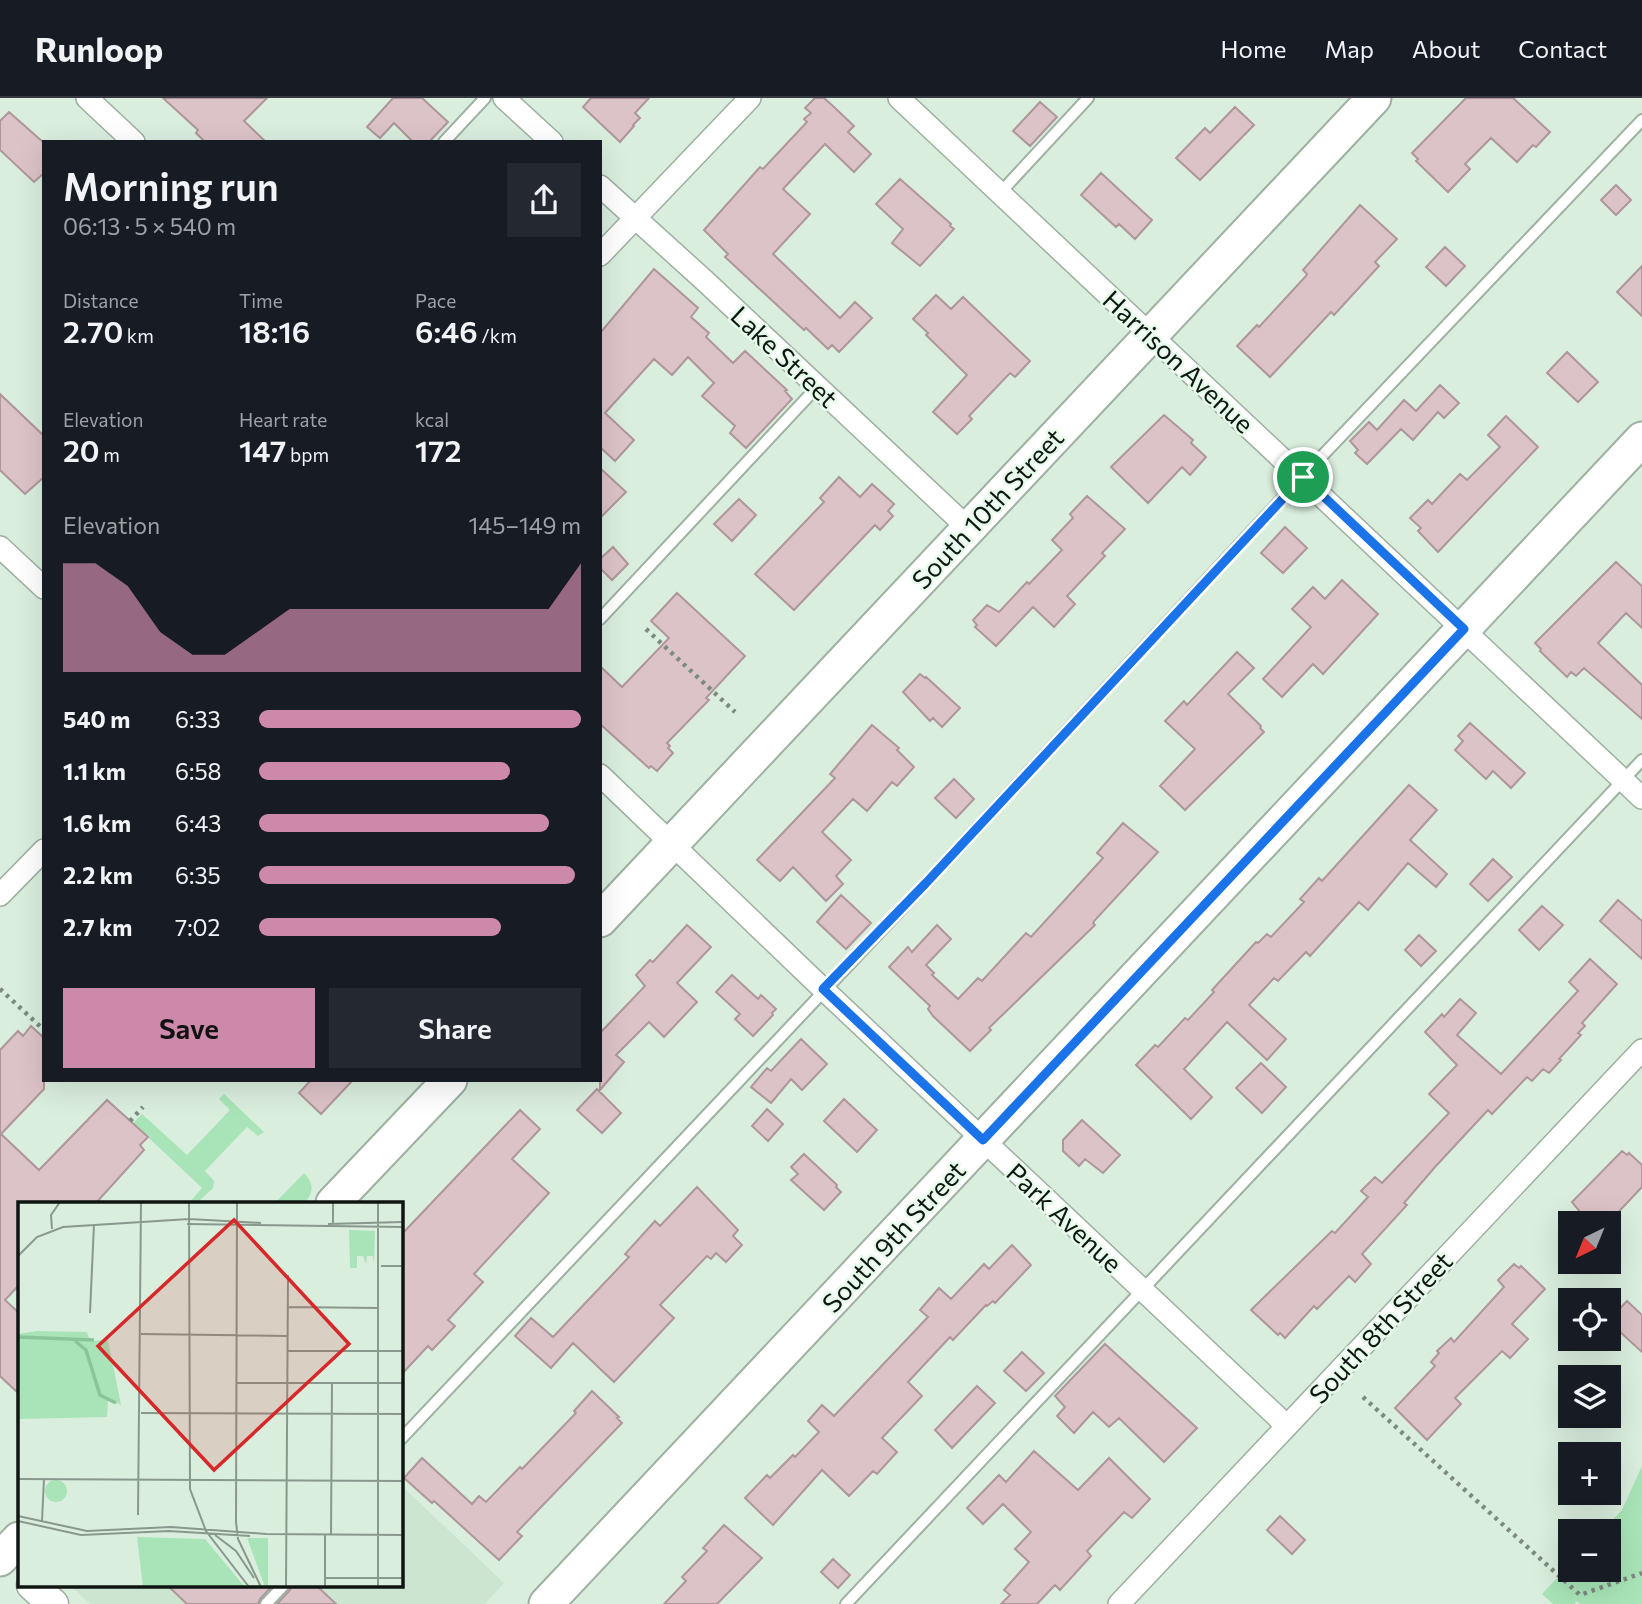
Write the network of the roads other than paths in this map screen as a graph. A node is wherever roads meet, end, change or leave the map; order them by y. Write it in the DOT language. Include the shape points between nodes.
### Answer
graph roads {
  1 [pos="88,98"];
  2 [pos="485,98"];
  3 [pos="504,98"];
  4 [pos="750,98"];
  5 [pos="899,98"];
  6 [pos="1088,98"];
  7 [pos="1374,98"];
  8 [pos="1642,120"];
  9 [pos="132,140"];
  10 [pos="446,140"];
  11 [pos="550,140"];
  12 [pos="602,188"];
  13 [pos="1000,193"];
  14 [pos="636,218"];
  15 [pos="602,254"];
  16 [pos="1151,334"];
  17 [pos="818,386"];
  18 [pos="1642,439"];
  19 [pos="1303,477"];
  20 [pos="968,528"];
  21 [pos="0,547"];
  22 [pos="42,582"];
  23 [pos="602,618"];
  24 [pos="1464,629"];
  25 [pos="1642,760"];
  26 [pos="602,777"];
  27 [pos="1623,780"];
  28 [pos="1642,798"];
  29 [pos="673,843"];
  30 [pos="42,851"];
  31 [pos="0,895"];
  32 [pos="602,918"];
  33 [pos="823,989"];
  34 [pos="1642,1050"];
  35 [pos="448,1082"];
  36 [pos="983,1140"];
  37 [pos="334,1202"];
  38 [pos="1143,1290"];
  39 [pos="1287,1426"];
  40 [pos="402,1438"];
  41 [pos="33,1586"];
  42 [pos="283,1586"];
  43 [pos="53,1604"];
  44 [pos="266,1604"];
  45 [pos="546,1604"];
  46 [pos="846,1604"];
  47 [pos="1119,1604"];
  1 -- 9 [label="street"];
  2 -- 10 [label="lane"];
  3 -- 11 [label="street"];
  4 -- 14 [label="street"];
  5 -- 13 [label="street, Harrison Avenue"];
  6 -- 13 [label="lane"];
  7 -- 16 [label="main road, South 10th Street"];
  8 -- 19 [label="lane"];
  12 -- 14 [label="street, Lake Street"];
  13 -- 16 [label="street, Harrison Avenue"];
  14 -- 15 [label="street"];
  14 -- 17 [label="street, Lake Street"];
  16 -- 19 [label="street, Harrison Avenue"];
  16 -- 20 [label="main road, South 10th Street"];
  17 -- 20 [label="street, Lake Street"];
  17 -- 23 [label="lane"];
  18 -- 24 [label="main road, South 9th Street"];
  19 -- 24 [label="street, Harrison Avenue"];
  19 -- 33 [label="lane"];
  20 -- 29 [label="main road, South 10th Street"];
  21 -- 22 [label="street"];
  24 -- 27 [label="street, Harrison Avenue"];
  24 -- 36 [label="main road, South 9th Street"];
  25 -- 27 [label="lane"];
  26 -- 29 [label="street, Park Avenue"];
  27 -- 28 [label="street, Harrison Avenue"];
  27 -- 38 [label="lane"];
  29 -- 32 [label="main road, South 10th Street"];
  29 -- 33 [label="street, Park Avenue"];
  30 -- 31 [label="street"];
  33 -- 36 [label="street, Park Avenue"];
  33 -- 40 [label="lane"];
  34 -- 39 [label="street, South 8th Street"];
  35 -- 37 [label="main road"];
  36 -- 38 [label="street, Park Avenue"];
  36 -- 45 [label="main road, South 9th Street"];
  38 -- 39 [label="street, Park Avenue"];
  38 -- 46 [label="lane"];
  39 -- 47 [label="street, South 8th Street"];
  41 -- 43 [label="main road"];
  42 -- 44 [label="lane"];
}
